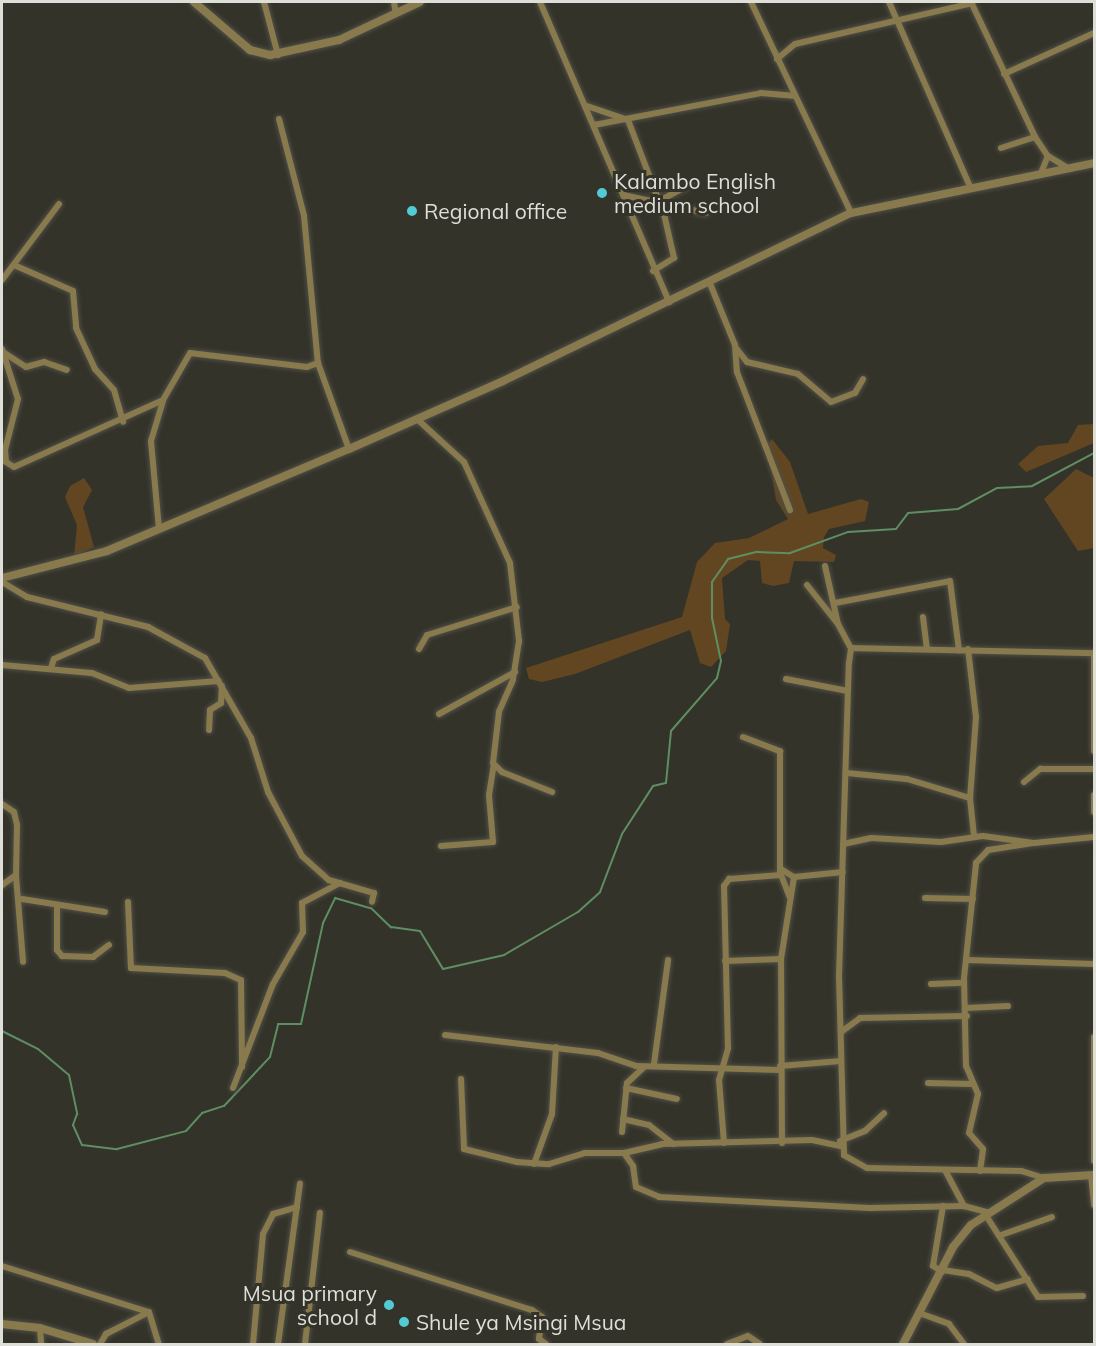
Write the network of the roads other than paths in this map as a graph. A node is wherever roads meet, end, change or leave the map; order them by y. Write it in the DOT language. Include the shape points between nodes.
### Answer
graph roads {
  1 [pos="194,2"];
  2 [pos="264,2"];
  3 [pos="394,2"];
  4 [pos="420,2"];
  5 [pos="540,2"];
  6 [pos="751,2"];
  7 [pos="889,2"];
  8 [pos="971,2"];
  9 [pos="396,14"];
  10 [pos="899,20"];
  11 [pos="1095,33"];
  12 [pos="278,55"];
  13 [pos="777,59"];
  14 [pos="1004,74"];
  15 [pos="785,81"];
  16 [pos="777,91"];
  17 [pos="793,96"];
  18 [pos="586,106"];
  19 [pos="279,119"];
  20 [pos="627,120"];
  21 [pos="594,125"];
  22 [pos="1035,137"];
  23 [pos="1000,148"];
  24 [pos="1048,156"];
  25 [pos="1095,163"];
  26 [pos="1068,168"];
  27 [pos="1041,173"];
  28 [pos="693,183"];
  29 [pos="971,189"];
  30 [pos="623,195"];
  31 [pos="59,204"];
  32 [pos="660,204"];
  33 [pos="706,213"];
  34 [pos="851,213"];
  35 [pos="14,265"];
  36 [pos="653,271"];
  37 [pos="2,280"];
  38 [pos="709,281"];
  39 [pos="669,302"];
  40 [pos="735,347"];
  41 [pos="2,350"];
  42 [pos="318,363"];
  43 [pos="67,370"];
  44 [pos="863,379"];
  45 [pos="163,400"];
  46 [pos="417,419"];
  47 [pos="123,422"];
  48 [pos="349,448"];
  49 [pos="790,510"];
  50 [pos="159,529"];
  51 [pos="825,566"];
  52 [pos="2,580"];
  53 [pos="807,585"];
  54 [pos="834,603"];
  55 [pos="517,607"];
  56 [pos="101,614"];
  57 [pos="923,617"];
  58 [pos="838,624"];
  59 [pos="851,648"];
  60 [pos="927,649"];
  61 [pos="968,649"];
  62 [pos="419,650"];
  63 [pos="960,650"];
  64 [pos="1094,653"];
  65 [pos="2,665"];
  66 [pos="51,668"];
  67 [pos="515,672"];
  68 [pos="786,679"];
  69 [pos="221,683"];
  70 [pos="848,691"];
  71 [pos="439,714"];
  72 [pos="209,730"];
  73 [pos="743,737"];
  74 [pos="1095,751"];
  75 [pos="494,765"];
  76 [pos="1095,769"];
  77 [pos="847,773"];
  78 [pos="1024,782"];
  79 [pos="552,792"];
  80 [pos="1095,795"];
  81 [pos="970,798"];
  82 [pos="2,804"];
  83 [pos="1095,812"];
  84 [pos="974,836"];
  85 [pos="1095,837"];
  86 [pos="1034,843"];
  87 [pos="843,844"];
  88 [pos="441,846"];
  89 [pos="781,872"];
  90 [pos="843,872"];
  91 [pos="16,875"];
  92 [pos="794,877"];
  93 [pos="341,882"];
  94 [pos="2,885"];
  95 [pos="789,897"];
  96 [pos="925,898"];
  97 [pos="973,898"];
  98 [pos="22,900"];
  99 [pos="128,902"];
  100 [pos="372,902"];
  101 [pos="57,906"];
  102 [pos="105,912"];
  103 [pos="109,945"];
  104 [pos="781,959"];
  105 [pos="668,960"];
  106 [pos="967,960"];
  107 [pos="23,962"];
  108 [pos="725,962"];
  109 [pos="1095,964"];
  110 [pos="964,983"];
  111 [pos="931,984"];
  112 [pos="1008,1006"];
  113 [pos="966,1012"];
  114 [pos="841,1032"];
  115 [pos="446,1035"];
  116 [pos="1095,1037"];
  117 [pos="556,1047"];
  118 [pos="1094,1051"];
  119 [pos="841,1061"];
  120 [pos="651,1065"];
  121 [pos="242,1066"];
  122 [pos="724,1066"];
  123 [pos="780,1068"];
  124 [pos="461,1079"];
  125 [pos="928,1083"];
  126 [pos="972,1084"];
  127 [pos="233,1088"];
  128 [pos="626,1088"];
  129 [pos="677,1099"];
  130 [pos="884,1113"];
  131 [pos="623,1119"];
  132 [pos="622,1132"];
  133 [pos="724,1143"];
  134 [pos="782,1143"];
  135 [pos="673,1144"];
  136 [pos="840,1144"];
  137 [pos="624,1153"];
  138 [pos="1095,1161"];
  139 [pos="534,1164"];
  140 [pos="945,1170"];
  141 [pos="980,1171"];
  142 [pos="1093,1175"];
  143 [pos="1044,1178"];
  144 [pos="300,1183"];
  145 [pos="1095,1205"];
  146 [pos="943,1206"];
  147 [pos="964,1206"];
  148 [pos="297,1207"];
  149 [pos="320,1213"];
  150 [pos="986,1213"];
  151 [pos="1052,1217"];
  152 [pos="1001,1235"];
  153 [pos="350,1252"];
  154 [pos="2,1266"];
  155 [pos="943,1271"];
  156 [pos="1028,1279"];
  157 [pos="1083,1296"];
  158 [pos="150,1312"];
  159 [pos="922,1314"];
  160 [pos="2,1324"];
  161 [pos="40,1328"];
  162 [pos="41,1344"];
  163 [pos="93,1344"];
  164 [pos="100,1344"];
  165 [pos="159,1344"];
  166 [pos="253,1344"];
  167 [pos="278,1344"];
  168 [pos="305,1344"];
  169 [pos="546,1344"];
  170 [pos="727,1344"];
  171 [pos="760,1344"];
  172 [pos="903,1344"];
  173 [pos="964,1344"];
  1 -- 12 [label="street" via="249,50"];
  2 -- 12 [label="street"];
  3 -- 9 [label="street"];
  4 -- 9 [label="street"];
  5 -- 18 [label="street"];
  6 -- 13 [label="street"];
  7 -- 10 [label="street"];
  8 -- 10 [label="street"];
  8 -- 14 [label="street"];
  9 -- 12 [label="street" via="339,40"];
  10 -- 13 [label="street" via="795,44"];
  10 -- 29 [label="street"];
  11 -- 14 [label="street"];
  13 -- 15 [label="street"];
  14 -- 22 [label="street"];
  15 -- 16 [label="street"];
  15 -- 17 [label="street"];
  16 -- 17 [label="street"];
  16 -- 20 [label="street"];
  17 -- 34 [label="street"];
  18 -- 20 [label="street"];
  18 -- 21 [label="street"];
  19 -- 42 [label="street" via="304,216"];
  20 -- 21 [label="street"];
  20 -- 32 [label="street"];
  21 -- 30 [label="street"];
  22 -- 23 [label="street"];
  22 -- 24 [label="street"];
  24 -- 26 [label="street"];
  24 -- 27 [label="street"];
  25 -- 26 [label="street"];
  26 -- 27 [label="street"];
  27 -- 29 [label="street"];
  28 -- 32 [label="street"];
  29 -- 34 [label="street"];
  30 -- 32 [label="street"];
  30 -- 36 [label="street"];
  31 -- 35 [label="street"];
  32 -- 33 [label="street"];
  32 -- 36 [label="street" via="674,258"];
  34 -- 38 [label="street"];
  35 -- 37 [label="street"];
  35 -- 47 [label="street" via="73,291 76,328 94,369 114,390"];
  36 -- 39 [label="street"];
  38 -- 39 [label="street"];
  38 -- 40 [label="street"];
  39 -- 46 [label="street"];
  40 -- 44 [label="street" via="747,362 798,374 831,402 855,393"];
  40 -- 49 [label="street" via="737,372"];
  41 -- 43 [label="street" via="26,367 44,362"];
  41 -- 47 [label="street" via="18,399 5,450 10,465 19,467"];
  42 -- 45 [label="street" via="307,367 198,351 184,360"];
  42 -- 48 [label="street"];
  45 -- 47 [label="street"];
  45 -- 50 [label="street" via="151,441"];
  46 -- 48 [label="street"];
  46 -- 55 [label="street" via="442,436 473,478 505,546"];
  48 -- 50 [label="street"];
  50 -- 52 [label="street" via="67,565"];
  51 -- 54 [label="street"];
  52 -- 56 [label="street" via="27,597"];
  53 -- 58 [label="street"];
  54 -- 58 [label="street"];
  54 -- 63 [label="street" via="950,581"];
  55 -- 62 [label="street" via="427,635"];
  55 -- 67 [label="street"];
  56 -- 66 [label="street" via="97,640 54,659"];
  56 -- 69 [label="street" via="188,648 209,662"];
  57 -- 60 [label="street"];
  58 -- 59 [label="street"];
  59 -- 60 [label="street"];
  59 -- 70 [label="street"];
  60 -- 63 [label="street"];
  61 -- 63 [label="street"];
  61 -- 64 [label="street" via="1011,655"];
  61 -- 81 [label="street" via="976,717"];
  64 -- 74 [label="street"];
  65 -- 66 [label="street"];
  66 -- 69 [label="street" via="92,673 129,688"];
  67 -- 71 [label="street"];
  67 -- 75 [label="street" via="499,712"];
  68 -- 70 [label="street"];
  69 -- 72 [label="street" via="221,704 210,710"];
  69 -- 93 [label="street" via="254,744 284,830 315,870"];
  70 -- 77 [label="street"];
  73 -- 89 [label="street" via="780,751"];
  75 -- 79 [label="street"];
  75 -- 88 [label="street" via="489,795 493,842"];
  76 -- 78 [label="street" via="1040,769"];
  77 -- 81 [label="street" via="907,778"];
  77 -- 87 [label="street"];
  80 -- 83 [label="street"];
  81 -- 84 [label="street"];
  82 -- 91 [label="street" via="14,812 17,825"];
  84 -- 86 [label="street"];
  84 -- 87 [label="street" via="941,842 863,838"];
  85 -- 86 [label="street"];
  86 -- 97 [label="street" via="984,852 976,863"];
  87 -- 90 [label="street"];
  89 -- 92 [label="street"];
  89 -- 95 [label="street"];
  89 -- 108 [label="street" via="725,883"];
  90 -- 92 [label="street"];
  90 -- 114 [label="street"];
  91 -- 94 [label="street"];
  91 -- 98 [label="street"];
  92 -- 95 [label="street"];
  93 -- 100 [label="street" via="374,893"];
  93 -- 121 [label="street" via="302,903 303,932 273,984"];
  95 -- 104 [label="street"];
  96 -- 97 [label="street"];
  97 -- 106 [label="street"];
  98 -- 101 [label="street"];
  98 -- 107 [label="street"];
  99 -- 121 [label="street" via="130,968 225,974 241,980"];
  101 -- 102 [label="street"];
  101 -- 103 [label="street" via="57,950 62,956 93,957 98,948"];
  104 -- 108 [label="street"];
  104 -- 123 [label="street"];
  105 -- 120 [label="street"];
  106 -- 109 [label="street"];
  106 -- 110 [label="street"];
  108 -- 122 [label="street"];
  110 -- 111 [label="street"];
  110 -- 113 [label="street"];
  112 -- 113 [label="street"];
  113 -- 114 [label="street" via="860,1018"];
  113 -- 126 [label="street" via="966,1066"];
  114 -- 119 [label="street"];
  115 -- 117 [label="street"];
  116 -- 118 [label="street"];
  117 -- 120 [label="street"];
  117 -- 139 [label="street" via="552,1114"];
  118 -- 138 [label="street"];
  119 -- 123 [label="street"];
  119 -- 136 [label="street"];
  120 -- 122 [label="street"];
  120 -- 128 [label="street" via="632,1076"];
  121 -- 127 [label="street"];
  122 -- 123 [label="street"];
  122 -- 133 [label="street" via="719,1080"];
  123 -- 134 [label="street"];
  124 -- 139 [label="street" via="464,1149"];
  125 -- 126 [label="street"];
  126 -- 141 [label="street" via="978,1094 969,1132 983,1149"];
  128 -- 129 [label="street"];
  128 -- 131 [label="street"];
  130 -- 136 [label="street" via="865,1131"];
  131 -- 132 [label="street"];
  131 -- 135 [label="street" via="649,1125"];
  133 -- 134 [label="street"];
  133 -- 135 [label="street"];
  134 -- 136 [label="street" via="812,1140"];
  135 -- 137 [label="street"];
  136 -- 140 [label="street" via="860,1167"];
  137 -- 139 [label="street" via="585,1153 561,1163"];
  137 -- 146 [label="street" via="633,1166 636,1187 659,1197"];
  140 -- 141 [label="street"];
  140 -- 147 [label="street"];
  141 -- 143 [label="street"];
  142 -- 143 [label="street"];
  142 -- 145 [label="street"];
  143 -- 150 [label="street"];
  144 -- 148 [label="street"];
  146 -- 147 [label="street"];
  146 -- 155 [label="street" via="933,1266"];
  147 -- 150 [label="street"];
  148 -- 166 [label="street" via="273,1214 262,1234"];
  148 -- 167 [label="street"];
  149 -- 168 [label="street"];
  150 -- 152 [label="street"];
  150 -- 155 [label="street" via="961,1235"];
  151 -- 152 [label="street"];
  152 -- 156 [label="street"];
  153 -- 169 [label="street" via="532,1310 542,1317 539,1339"];
  154 -- 158 [label="street"];
  155 -- 156 [label="street" via="969,1275 997,1288"];
  155 -- 159 [label="street"];
  156 -- 157 [label="street" via="1041,1298"];
  158 -- 164 [label="street" via="106,1334"];
  158 -- 165 [label="street"];
  159 -- 172 [label="street"];
  159 -- 173 [label="street" via="949,1324"];
  160 -- 161 [label="street"];
  161 -- 162 [label="street"];
  161 -- 163 [label="street"];
  170 -- 171 [label="street" via="748,1336"];
}
